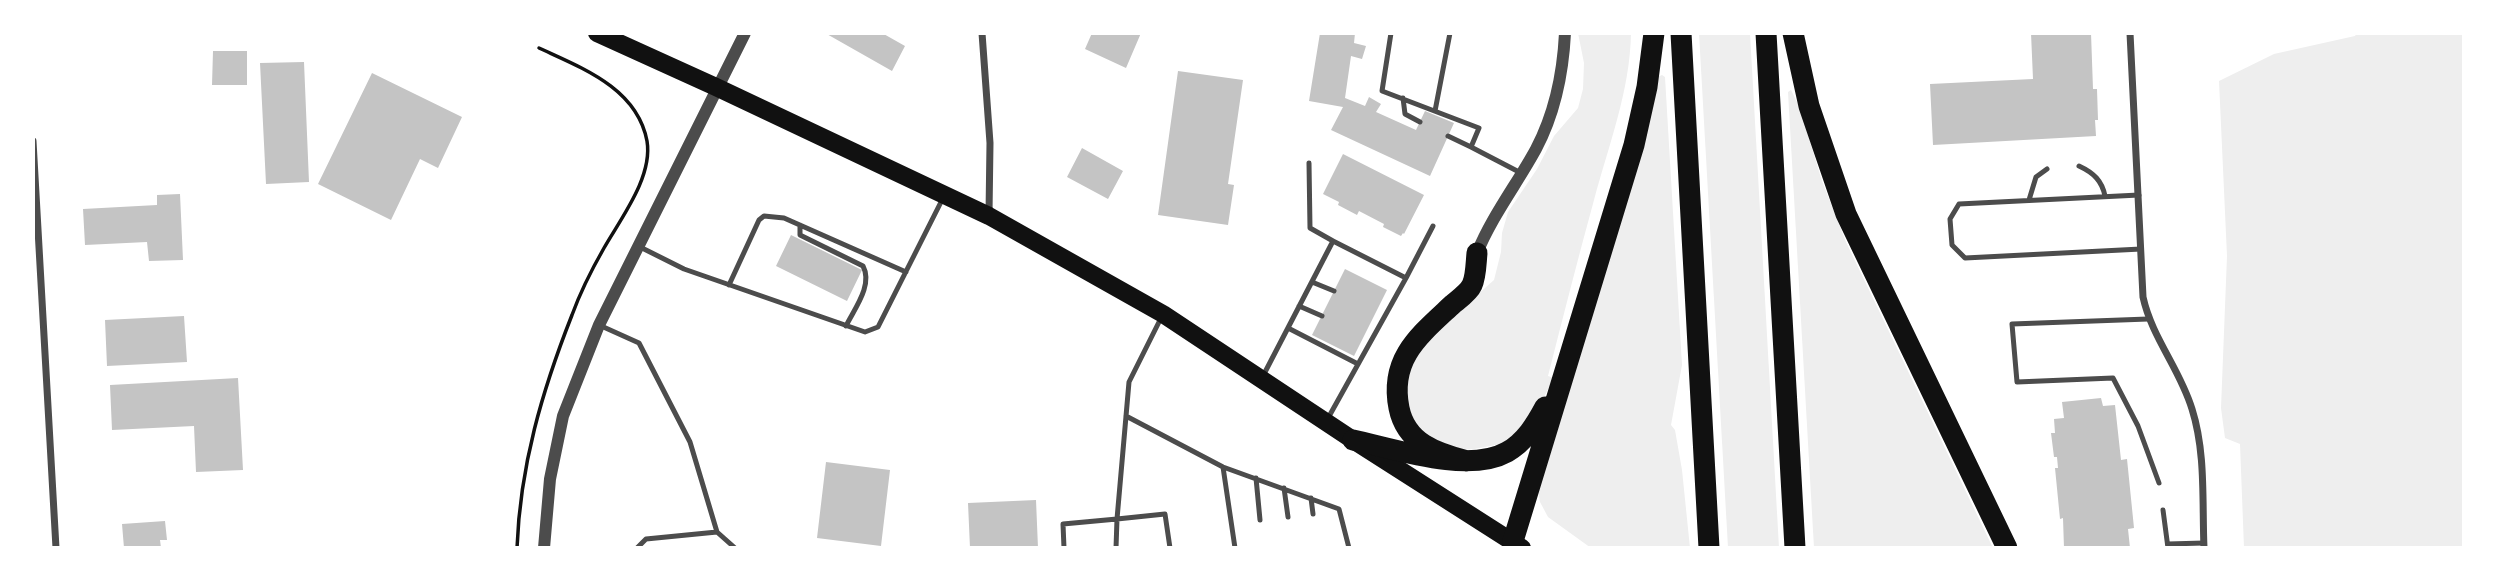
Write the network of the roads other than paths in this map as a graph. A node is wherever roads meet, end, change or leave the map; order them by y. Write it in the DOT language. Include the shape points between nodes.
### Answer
graph roads {
  1 [pos="597,33"];
  2 [pos="745,33"];
  3 [pos="982,33"];
  4 [pos="1391,33"];
  5 [pos="1450,33"];
  6 [pos="1565,33"];
  7 [pos="1654,33"];
  8 [pos="1681,33"];
  9 [pos="1766,33"];
  10 [pos="1793,33"];
  11 [pos="2130,33"];
  12 [pos="716,87"];
  13 [pos="1403,98"];
  14 [pos="1436,111"];
  15 [pos="1420,122"];
  16 [pos="1448,136"];
  17 [pos="33,141"];
  18 [pos="1471,147"];
  19 [pos="1309,163"];
  20 [pos="2079,166"];
  21 [pos="2047,169"];
  22 [pos="1521,173"];
  23 [pos="2138,195"];
  24 [pos="944,196"];
  25 [pos="2105,197"];
  26 [pos="2029,200"];
  27 [pos="989,216"];
  28 [pos="800,225"];
  29 [pos="1433,226"];
  30 [pos="1334,241"];
  31 [pos="637,246"];
  32 [pos="2141,249"];
  33 [pos="1477,253"];
  34 [pos="906,272"];
  35 [pos="1406,278"];
  36 [pos="1312,282"];
  37 [pos="730,285"];
  38 [pos="1334,291"];
  39 [pos="1299,306"];
  40 [pos="1377,312"];
  41 [pos="1163,314"];
  42 [pos="1385,315"];
  43 [pos="1322,316"];
  44 [pos="2148,318"];
  45 [pos="599,325"];
  46 [pos="846,326"];
  47 [pos="1288,328"];
  48 [pos="1365,335"];
  49 [pos="1372,338"];
  50 [pos="1358,364"];
  51 [pos="1563,371"];
  52 [pos="1261,379"];
  53 [pos="1126,416"];
  54 [pos="1326,422"];
  55 [pos="1353,440"];
  56 [pos="1466,461"];
  57 [pos="1223,467"];
  58 [pos="1256,478"];
  59 [pos="2159,483"];
  60 [pos="1284,488"];
  61 [pos="1311,498"];
  62 [pos="2163,510"];
  63 [pos="1313,514"];
  64 [pos="1288,517"];
  65 [pos="1117,519"];
  66 [pos="1260,520"];
  67 [pos="717,532"];
  68 [pos="1518,545"];
  69 [pos="2204,545"];
  70 [pos="2168,546"];
  71 [pos="56,548"];
  72 [pos="544,548"];
  73 [pos="637,548"];
  74 [pos="736,548"];
  75 [pos="1064,548"];
  76 [pos="1116,548"];
  77 [pos="1170,548"];
  78 [pos="1234,548"];
  79 [pos="1349,548"];
  80 [pos="1709,548"];
  81 [pos="1795,548"];
  82 [pos="2007,548"];
  1 -- 12 [label="main road"];
  2 -- 12 [label="street"];
  3 -- 27 [label="street" via="990,143"];
  4 -- 13 [label="lane" via="1382,91"];
  5 -- 14 [label="lane"];
  6 -- 22 [label="street" via="1552,112"];
  7 -- 51 [label="highway" via="1634,145"];
  8 -- 80 [label="highway"];
  9 -- 81 [label="highway"];
  10 -- 82 [label="highway" via="1809,106 1846,214"];
  11 -- 23 [label="street"];
  12 -- 24 [label="main road"];
  12 -- 31 [label="street"];
  13 -- 14 [label="lane"];
  13 -- 15 [label="lane" via="1405,114"];
  14 -- 18 [label="lane" via="1479,128"];
  16 -- 18 [label="lane"];
  17 -- 71 [label="street"];
  18 -- 22 [label="lane"];
  19 -- 30 [label="lane" via="1310,228"];
  20 -- 25 [label="lane" via="2103,185"];
  21 -- 26 [label="lane" via="2036,177"];
  22 -- 33 [label="street"];
  23 -- 25 [label="lane"];
  23 -- 32 [label="street"];
  24 -- 27 [label="main road"];
  24 -- 34 [label="lane"];
  25 -- 26 [label="lane"];
  26 -- 32 [label="lane" via="1959,204 1950,219 1952,246 1965,258"];
  27 -- 41 [label="main road"];
  28 -- 34 [label="lane"];
  28 -- 37 [label="lane" via="771,215 759,219"];
  28 -- 46 [label="lane" via="800,235 863,266 866,272 866,284"];
  29 -- 35 [label="lane"];
  30 -- 35 [label="lane"];
  30 -- 36 [label="lane"];
  31 -- 37 [label="lane"];
  31 -- 45 [label="street"];
  32 -- 44 [label="street"];
  33 -- 56 [label="highway" via="1472,286 1406,353 1397,382 1400,411 1414,438 1441,454"];
  34 -- 46 [label="lane" via="878,327 865,332"];
  35 -- 42 [label="lane"];
  36 -- 38 [label="lane"];
  36 -- 39 [label="lane"];
  37 -- 46 [label="lane"];
  39 -- 43 [label="lane"];
  39 -- 47 [label="lane"];
  40 -- 42 [label="lane"];
  41 -- 52 [label="main road"];
  41 -- 53 [label="lane" via="1129,382"];
  42 -- 49 [label="lane"];
  44 -- 59 [label="lane" via="2012,324 2017,382 2113,378 2138,426"];
  44 -- 69 [label="street" via="2192,408 2200,440"];
  45 -- 67 [label="lane" via="639,343 690,442"];
  45 -- 72 [label="street" via="563,416 550,479"];
  47 -- 50 [label="lane"];
  47 -- 52 [label="lane"];
  48 -- 49 [label="lane"];
  49 -- 50 [label="lane"];
  50 -- 54 [label="lane"];
  51 -- 56 [label="highway" via="1524,439 1487,460"];
  51 -- 68 [label="highway"];
  52 -- 54 [label="main road"];
  53 -- 57 [label="lane"];
  53 -- 65 [label="lane"];
  54 -- 55 [label="main road"];
  55 -- 56 [label="highway"];
  55 -- 68 [label="main road"];
  57 -- 58 [label="lane"];
  57 -- 78 [label="lane"];
  58 -- 60 [label="lane"];
  58 -- 66 [label="lane"];
  60 -- 61 [label="lane"];
  60 -- 64 [label="lane"];
  61 -- 63 [label="lane"];
  61 -- 79 [label="lane" via="1339,509"];
  62 -- 70 [label="lane"];
  65 -- 75 [label="lane" via="1063,524"];
  65 -- 76 [label="lane"];
  65 -- 77 [label="lane" via="1165,514"];
  67 -- 73 [label="lane" via="646,539"];
  67 -- 74 [label="lane"];
  69 -- 70 [label="lane"];
}
